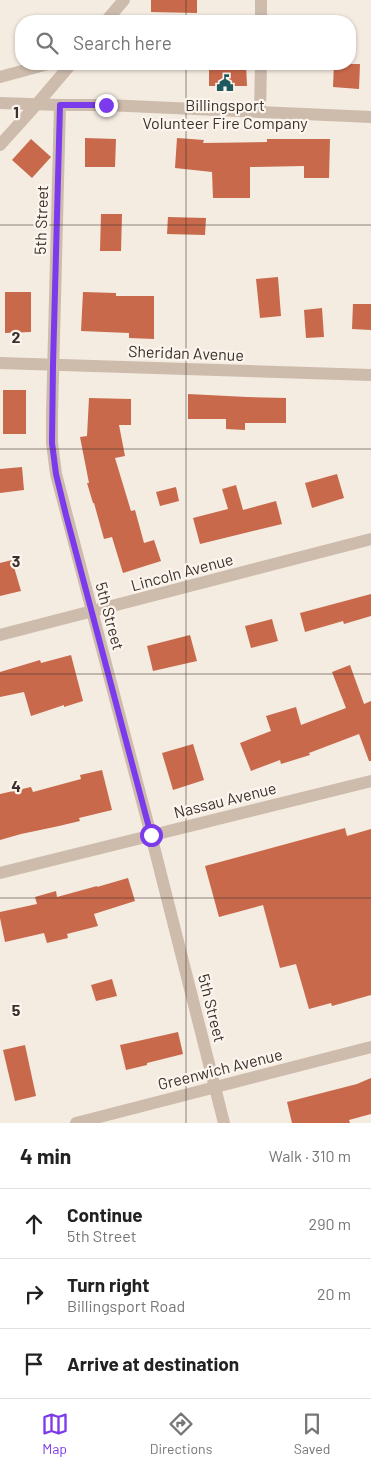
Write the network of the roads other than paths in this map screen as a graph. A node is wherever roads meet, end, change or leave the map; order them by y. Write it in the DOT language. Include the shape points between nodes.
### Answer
graph roads {
  1 [pos="124,0"];
  2 [pos="261,0"];
  3 [pos="111,15"];
  4 [pos="261,15"];
  5 [pos="26,70"];
  6 [pos="66,70"];
  7 [pos="260,70"];
  8 [pos="0,77"];
  9 [pos="0,103"];
  10 [pos="37,104"];
  11 [pos="60,105"];
  12 [pos="260,111"];
  13 [pos="371,117"];
  14 [pos="0,145"];
  15 [pos="0,363"];
  16 [pos="53,365"];
  17 [pos="371,375"];
  18 [pos="371,539"];
  19 [pos="93,612"];
  20 [pos="0,635"];
  21 [pos="371,781"];
  22 [pos="151,835"];
  23 [pos="0,873"];
  24 [pos="371,1047"];
  25 [pos="215,1087"];
  26 [pos="76,1123"];
  27 [pos="224,1123"];
  1 -- 3 [label="street"];
  2 -- 4 [label="street"];
  5 -- 8 [label="street"];
  6 -- 10 [label="street"];
  7 -- 12 [label="street"];
  9 -- 10 [label="street"];
  10 -- 11 [label="street"];
  10 -- 14 [label="street"];
  11 -- 12 [label="street"];
  11 -- 16 [label="street, 5th Street"];
  12 -- 13 [label="street"];
  15 -- 16 [label="street, Sheridan Avenue"];
  16 -- 17 [label="street, Sheridan Avenue"];
  16 -- 19 [label="street, 5th Street" via="52,443 56,474"];
  18 -- 19 [label="street, Lincoln Avenue"];
  19 -- 20 [label="street, Lincoln Avenue"];
  19 -- 22 [label="street, 5th Street"];
  21 -- 22 [label="street, Nassau Avenue"];
  22 -- 23 [label="street, Nassau Avenue"];
  22 -- 25 [label="street, 5th Street"];
  24 -- 25 [label="street, Greenwich Avenue"];
  25 -- 26 [label="street, Greenwich Avenue"];
  25 -- 27 [label="street, 5th Street"];
}
